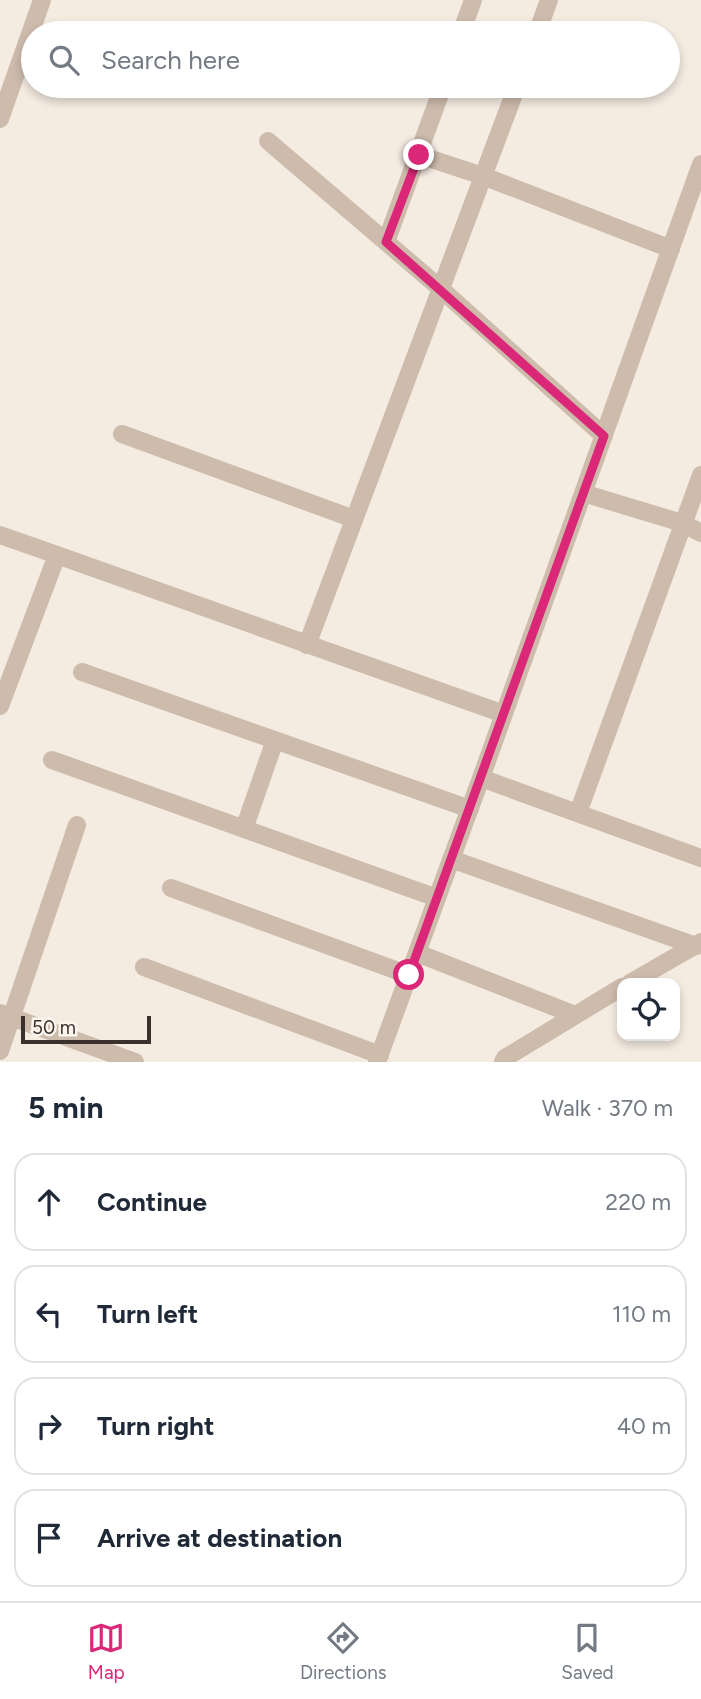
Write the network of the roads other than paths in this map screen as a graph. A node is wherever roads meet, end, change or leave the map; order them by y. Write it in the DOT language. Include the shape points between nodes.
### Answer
graph roads {
  1 [pos="42,0"];
  2 [pos="473,0"];
  3 [pos="549,0"];
  4 [pos="35,21"];
  5 [pos="465,21"];
  6 [pos="541,21"];
  7 [pos="21,59"];
  8 [pos="439,98"];
  9 [pos="512,98"];
  10 [pos="0,118"];
  11 [pos="268,141"];
  12 [pos="419,155"];
  13 [pos="701,164"];
  14 [pos="483,176"];
  15 [pos="386,242"];
  16 [pos="671,249"];
  17 [pos="440,289"];
  18 [pos="122,434"];
  19 [pos="604,436"];
  20 [pos="701,475"];
  21 [pos="583,493"];
  22 [pos="354,519"];
  23 [pos="683,523"];
  24 [pos="701,533"];
  25 [pos="0,535"];
  26 [pos="57,555"];
  27 [pos="307,645"];
  28 [pos="82,672"];
  29 [pos="0,706"];
  30 [pos="504,713"];
  31 [pos="275,740"];
  32 [pos="51,760"];
  33 [pos="481,778"];
  34 [pos="470,809"];
  35 [pos="578,813"];
  36 [pos="78,825"];
  37 [pos="244,829"];
  38 [pos="701,858"];
  39 [pos="452,859"];
  40 [pos="171,888"];
  41 [pos="437,898"];
  42 [pos="698,944"];
  43 [pos="417,953"];
  44 [pos="144,967"];
  45 [pos="409,975"];
  46 [pos="639,978"];
  47 [pos="617,991"];
  48 [pos="6,1015"];
  49 [pos="575,1015"];
  50 [pos="0,1051"];
  51 [pos="379,1058"];
  52 [pos="135,1062"];
  53 [pos="503,1062"];
  1 -- 4 [label="street"];
  2 -- 5 [label="street"];
  3 -- 6 [label="street"];
  7 -- 10 [label="street"];
  8 -- 12 [label="street"];
  9 -- 14 [label="street"];
  11 -- 15 [label="street"];
  12 -- 14 [label="street"];
  12 -- 15 [label="street"];
  13 -- 16 [label="street"];
  14 -- 16 [label="street"];
  14 -- 17 [label="street"];
  15 -- 17 [label="street"];
  16 -- 19 [label="street"];
  17 -- 19 [label="street"];
  17 -- 22 [label="street"];
  18 -- 22 [label="street"];
  19 -- 21 [label="street"];
  20 -- 23 [label="street"];
  21 -- 23 [label="street"];
  21 -- 30 [label="street"];
  22 -- 27 [label="street"];
  23 -- 24 [label="street"];
  23 -- 35 [label="street"];
  25 -- 26 [label="street"];
  26 -- 27 [label="street"];
  26 -- 29 [label="street"];
  27 -- 30 [label="street"];
  28 -- 31 [label="street"];
  30 -- 33 [label="street"];
  31 -- 34 [label="street"];
  31 -- 37 [label="street"];
  32 -- 37 [label="street"];
  33 -- 34 [label="street"];
  33 -- 35 [label="street"];
  34 -- 39 [label="street"];
  35 -- 38 [label="street"];
  36 -- 48 [label="street"];
  37 -- 41 [label="street"];
  39 -- 41 [label="street"];
  39 -- 42 [label="street"];
  40 -- 45 [label="street"];
  41 -- 43 [label="street"];
  42 -- 46 [label="street"];
  43 -- 45 [label="street"];
  43 -- 49 [label="street"];
  44 -- 51 [label="street"];
  45 -- 51 [label="street"];
  47 -- 49 [label="street"];
  48 -- 50 [label="street"];
  48 -- 52 [label="street"];
  49 -- 53 [label="street"];
}
